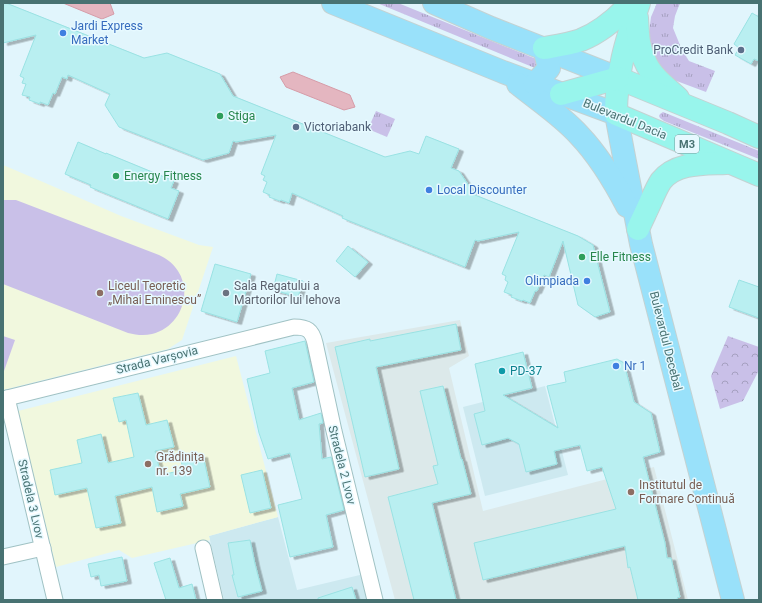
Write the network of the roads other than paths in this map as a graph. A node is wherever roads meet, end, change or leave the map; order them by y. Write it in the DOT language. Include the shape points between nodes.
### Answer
graph roads {
  1 [pos="333,3"];
  2 [pos="434,3"];
  3 [pos="635,5"];
  4 [pos="544,48"];
  5 [pos="503,72"];
  6 [pos="618,78"];
  7 [pos="535,84"];
  8 [pos="561,94"];
  9 [pos="686,106"];
  10 [pos="616,114"];
  11 [pos="754,134"];
  12 [pos="729,162"];
  13 [pos="759,175"];
  14 [pos="638,229"];
  15 [pos="310,331"];
  16 [pos="5,398"];
  17 [pos="43,548"];
  18 [pos="203,548"];
  19 [pos="3,557"];
  20 [pos="55,600"];
  21 [pos="215,600"];
  22 [pos="375,600"];
  23 [pos="733,600"];
  1 -- 5 [label="main road, Bulevardul Dacia"];
  2 -- 4 [label="main road"];
  3 -- 4 [label="highway" via="592,35"];
  3 -- 6 [label="highway, Bulevardul Decebal"];
  3 -- 9 [label="highway" via="638,38 647,66"];
  4 -- 6 [label="main road"];
  4 -- 7 [label="main road" via="548,68"];
  5 -- 7 [label="main road, Bulevardul Dacia"];
  5 -- 14 [label="main road" via="579,134 617,186"];
  6 -- 8 [label="highway"];
  6 -- 9 [label="highway"];
  6 -- 10 [label="highway, Bulevardul Decebal"];
  7 -- 8 [label="main road, Bulevardul Dacia"];
  8 -- 10 [label="main road, Bulevardul Dacia"];
  9 -- 11 [label="highway"];
  10 -- 12 [label="highway, Bulevardul Dacia / M3"];
  10 -- 14 [label="main road, Bulevardul Decebal"];
  12 -- 13 [label="highway, Bulevardul Dacia / M3"];
  12 -- 14 [label="highway" via="686,166 667,175 661,181"];
  14 -- 23 [label="main road, Bulevardul Decebal"];
  15 -- 16 [label="street, Strada Varșovia" via="303,327 294,327"];
  15 -- 22 [label="street, Stradela 2 Lvov" via="315,343"];
  16 -- 17 [label="street, Stradela 3 Lvov"];
  17 -- 19 [label="street"];
  17 -- 20 [label="street, Stradela 3 Lvov"];
  18 -- 21 [label="street"];
}
